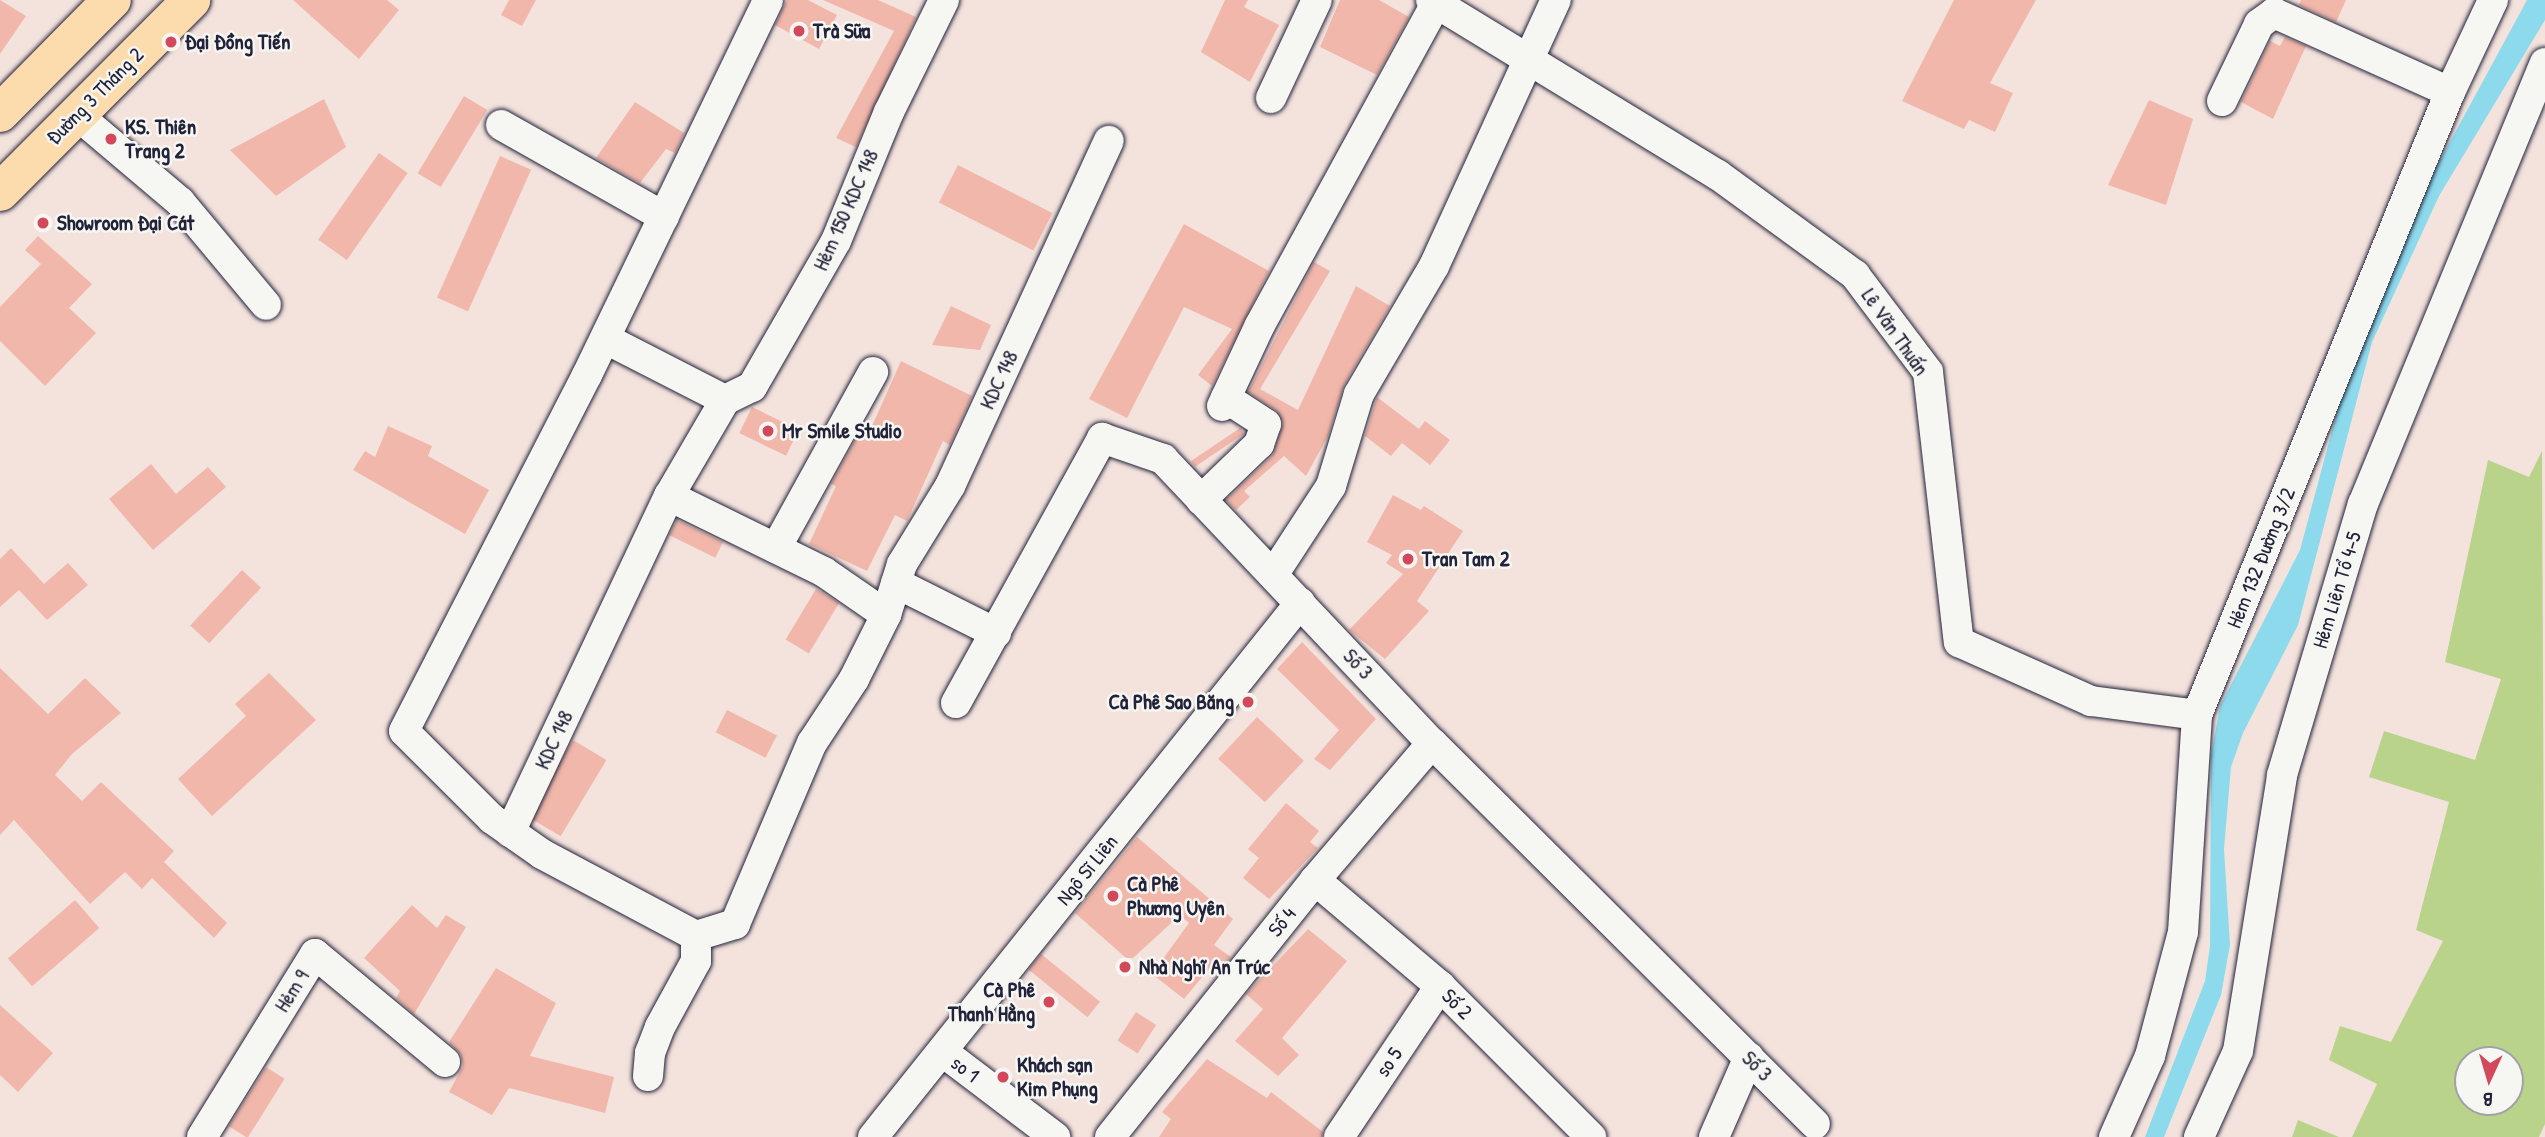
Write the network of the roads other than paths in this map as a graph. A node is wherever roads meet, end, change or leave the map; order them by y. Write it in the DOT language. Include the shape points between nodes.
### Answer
graph roads {
  1 [pos="112,0"];
  2 [pos="191,0"];
  3 [pos="944,0"];
  4 [pos="1317,0"];
  5 [pos="1556,0"];
  6 [pos="2493,0"];
  7 [pos="1434,1"];
  8 [pos="759,3"];
  9 [pos="1530,58"];
  10 [pos="2545,63"];
  11 [pos="2450,92"];
  12 [pos="1271,98"];
  13 [pos="2222,101"];
  14 [pos="0,113"];
  15 [pos="76,114"];
  16 [pos="501,125"];
  17 [pos="1109,141"];
  18 [pos="0,192"];
  19 [pos="664,217"];
  20 [pos="265,305"];
  21 [pos="606,339"];
  22 [pos="873,372"];
  23 [pos="724,400"];
  24 [pos="669,496"];
  25 [pos="1201,500"];
  26 [pos="776,548"];
  27 [pos="1273,576"];
  28 [pos="896,583"];
  29 [pos="1300,603"];
  30 [pos="886,615"];
  31 [pos="996,633"];
  32 [pos="956,703"];
  33 [pos="2197,715"];
  34 [pos="1432,743"];
  35 [pos="510,832"];
  36 [pos="1315,880"];
  37 [pos="696,936"];
  38 [pos="1440,986"];
  39 [pos="943,1052"];
  40 [pos="1749,1057"];
  41 [pos="445,1062"];
  42 [pos="648,1076"];
  43 [pos="1815,1124"];
  44 [pos="1583,1134"];
  45 [pos="202,1137"];
  46 [pos="873,1137"];
  47 [pos="1055,1137"];
  48 [pos="1110,1137"];
  49 [pos="1339,1137"];
  50 [pos="1714,1137"];
  51 [pos="2114,1137"];
  52 [pos="2199,1137"];
  1 -- 14 [label="highway"];
  2 -- 15 [label="highway, Đường 3 Tháng 2"];
  3 -- 23 [label="street, Hẻm 150 KDC 148" via="836,241 752,387"];
  4 -- 12 [label="street"];
  5 -- 9 [label="street"];
  6 -- 11 [label="street, Hẻm 132 Đường 3/2"];
  7 -- 9 [label="street, Lê Văn Thuấn"];
  7 -- 25 [label="street" via="1260,325 1224,402 1266,424 1259,444"];
  8 -- 19 [label="street"];
  9 -- 27 [label="street" via="1434,266 1359,394 1331,486"];
  9 -- 33 [label="street, Lê Văn Thuấn" via="1718,175 1855,275 1928,372 1959,642 2091,701"];
  10 -- 52 [label="street, Hẻm Liên Tổ 4-5" via="2363,504 2282,775 2238,1051"];
  11 -- 13 [label="street" via="2274,13 2259,24"];
  11 -- 33 [label="street, Hẻm 132 Đường 3/2"];
  15 -- 18 [label="highway, Đường 3 Tháng 2"];
  15 -- 20 [label="street" via="180,202"];
  16 -- 19 [label="street"];
  17 -- 28 [label="street, KDC 148" via="950,486 902,564"];
  19 -- 21 [label="street"];
  21 -- 23 [label="street"];
  21 -- 35 [label="street" via="404,731"];
  22 -- 26 [label="street"];
  23 -- 24 [label="street, KDC 148"];
  24 -- 26 [label="street"];
  24 -- 35 [label="street, KDC 148"];
  25 -- 27 [label="street, Số 3"];
  25 -- 31 [label="street, Số 3" via="1163,459 1102,438"];
  26 -- 30 [label="street" via="824,572"];
  27 -- 29 [label="street, Số 3"];
  28 -- 30 [label="street, KDC 148"];
  28 -- 31 [label="street"];
  29 -- 34 [label="street, Số 3"];
  29 -- 39 [label="street, Ngô Sĩ Liên"];
  30 -- 37 [label="street, KDC 148" via="854,679 812,743 735,924"];
  31 -- 32 [label="street, Số 3"];
  33 -- 51 [label="street, Hẻm 132 Đường 3/2" via="2183,932 2150,1056"];
  34 -- 36 [label="street, Số 4"];
  34 -- 40 [label="street, Số 3"];
  35 -- 37 [label="street" via="542,854"];
  36 -- 38 [label="street, Số 2"];
  36 -- 48 [label="street, Số 4"];
  37 -- 42 [label="street" via="696,961 660,1027 650,1053"];
  38 -- 44 [label="street, Số 2"];
  38 -- 49 [label="street, so 5"];
  39 -- 46 [label="street, Ngô Sĩ Liên"];
  39 -- 47 [label="street, so 1"];
  40 -- 43 [label="street, Số 3"];
  40 -- 50 [label="street"];
  41 -- 45 [label="street, Hẻm 9" via="315,954"];
}
